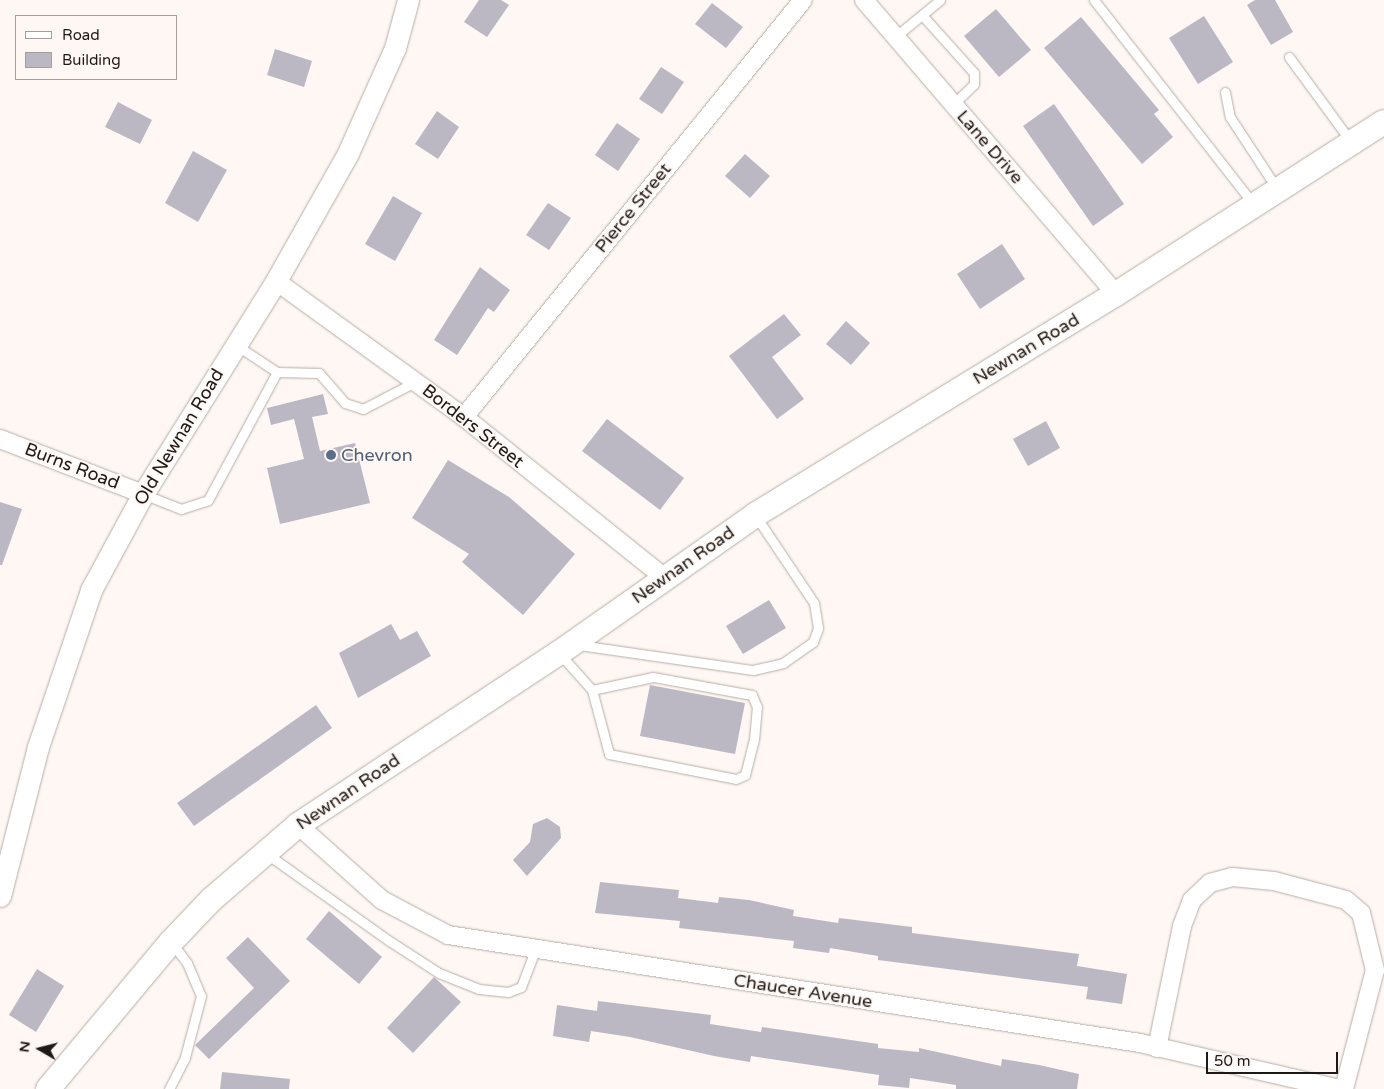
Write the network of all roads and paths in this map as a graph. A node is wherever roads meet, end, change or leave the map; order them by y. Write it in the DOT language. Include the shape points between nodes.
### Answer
graph roads {
  1 [pos="408,0"];
  2 [pos="803,0"];
  3 [pos="864,0"];
  4 [pos="940,0"];
  5 [pos="1094,0"];
  6 [pos="922,15"];
  7 [pos="896,36"];
  8 [pos="1289,58"];
  9 [pos="1225,92"];
  10 [pos="954,104"];
  11 [pos="1384,122"];
  12 [pos="1352,143"];
  13 [pos="1278,190"];
  14 [pos="1254,205"];
  15 [pos="276,281"];
  16 [pos="1116,294"];
  17 [pos="235,344"];
  18 [pos="277,372"];
  19 [pos="415,382"];
  20 [pos="464,416"];
  21 [pos="0,439"];
  22 [pos="143,494"];
  23 [pos="755,515"];
  24 [pos="665,578"];
  25 [pos="565,648"];
  26 [pos="592,690"];
  27 [pos="298,825"];
  28 [pos="265,852"];
  29 [pos="0,896"];
  30 [pos="171,942"];
  31 [pos="535,950"];
  32 [pos="1157,1048"];
  33 [pos="48,1089"];
  34 [pos="169,1089"];
  35 [pos="1340,1089"];
  36 [pos="1344,1089"];
  1 -- 15 [label="street, Old Newnan Road" via="395,48 348,153"];
  2 -- 20 [label="street, Pierce Street"];
  3 -- 7 [label="street, Lane Drive"];
  4 -- 6 [label="lane"];
  5 -- 14 [label="lane"];
  6 -- 7 [label="lane"];
  6 -- 10 [label="lane" via="974,73 974,84"];
  7 -- 10 [label="street, Lane Drive"];
  8 -- 12 [label="lane"];
  9 -- 13 [label="lane" via="1230,117"];
  10 -- 16 [label="street, Lane Drive"];
  11 -- 12 [label="main road, Newnan Road"];
  12 -- 13 [label="main road, Newnan Road"];
  13 -- 14 [label="main road, Newnan Road"];
  14 -- 16 [label="main road, Newnan Road"];
  15 -- 17 [label="street, Old Newnan Road"];
  15 -- 19 [label="street, Borders Street"];
  16 -- 23 [label="main road, Newnan Road"];
  17 -- 18 [label="lane"];
  17 -- 22 [label="street, Old Newnan Road"];
  18 -- 19 [label="lane" via="319,373 344,403 363,408"];
  18 -- 22 [label="lane" via="208,500 181,508"];
  19 -- 20 [label="street, Borders Street"];
  20 -- 24 [label="street, Borders Street"];
  21 -- 22 [label="street, Burns Road"];
  22 -- 29 [label="street, Old Newnan Road" via="91,590 62,667"];
  23 -- 24 [label="main road, Newnan Road"];
  23 -- 25 [label="lane" via="814,603 818,628 813,642 790,658 753,670"];
  24 -- 25 [label="main road, Newnan Road"];
  25 -- 26 [label="lane"];
  25 -- 27 [label="main road, Newnan Road"];
  26 -- 26 [label="lane" via="609,754 736,780 745,775 754,740 757,707 752,695 653,677"];
  27 -- 28 [label="main road, Newnan Road"];
  27 -- 31 [label="street, Chaucer Avenue" via="353,877 417,922 485,944"];
  28 -- 30 [label="main road, Newnan Road"];
  28 -- 31 [label="lane" via="439,973 479,989 508,992 521,987"];
  30 -- 33 [label="main road, Newnan Road"];
  30 -- 34 [label="lane" via="187,963 201,996 184,1058"];
  31 -- 32 [label="street, Chaucer Avenue"];
  32 -- 35 [label="street, Chaucer Avenue"];
  32 -- 36 [label="street" via="1182,926 1192,900 1210,883 1232,878 1274,881 1346,900 1361,913 1375,970"];
}
